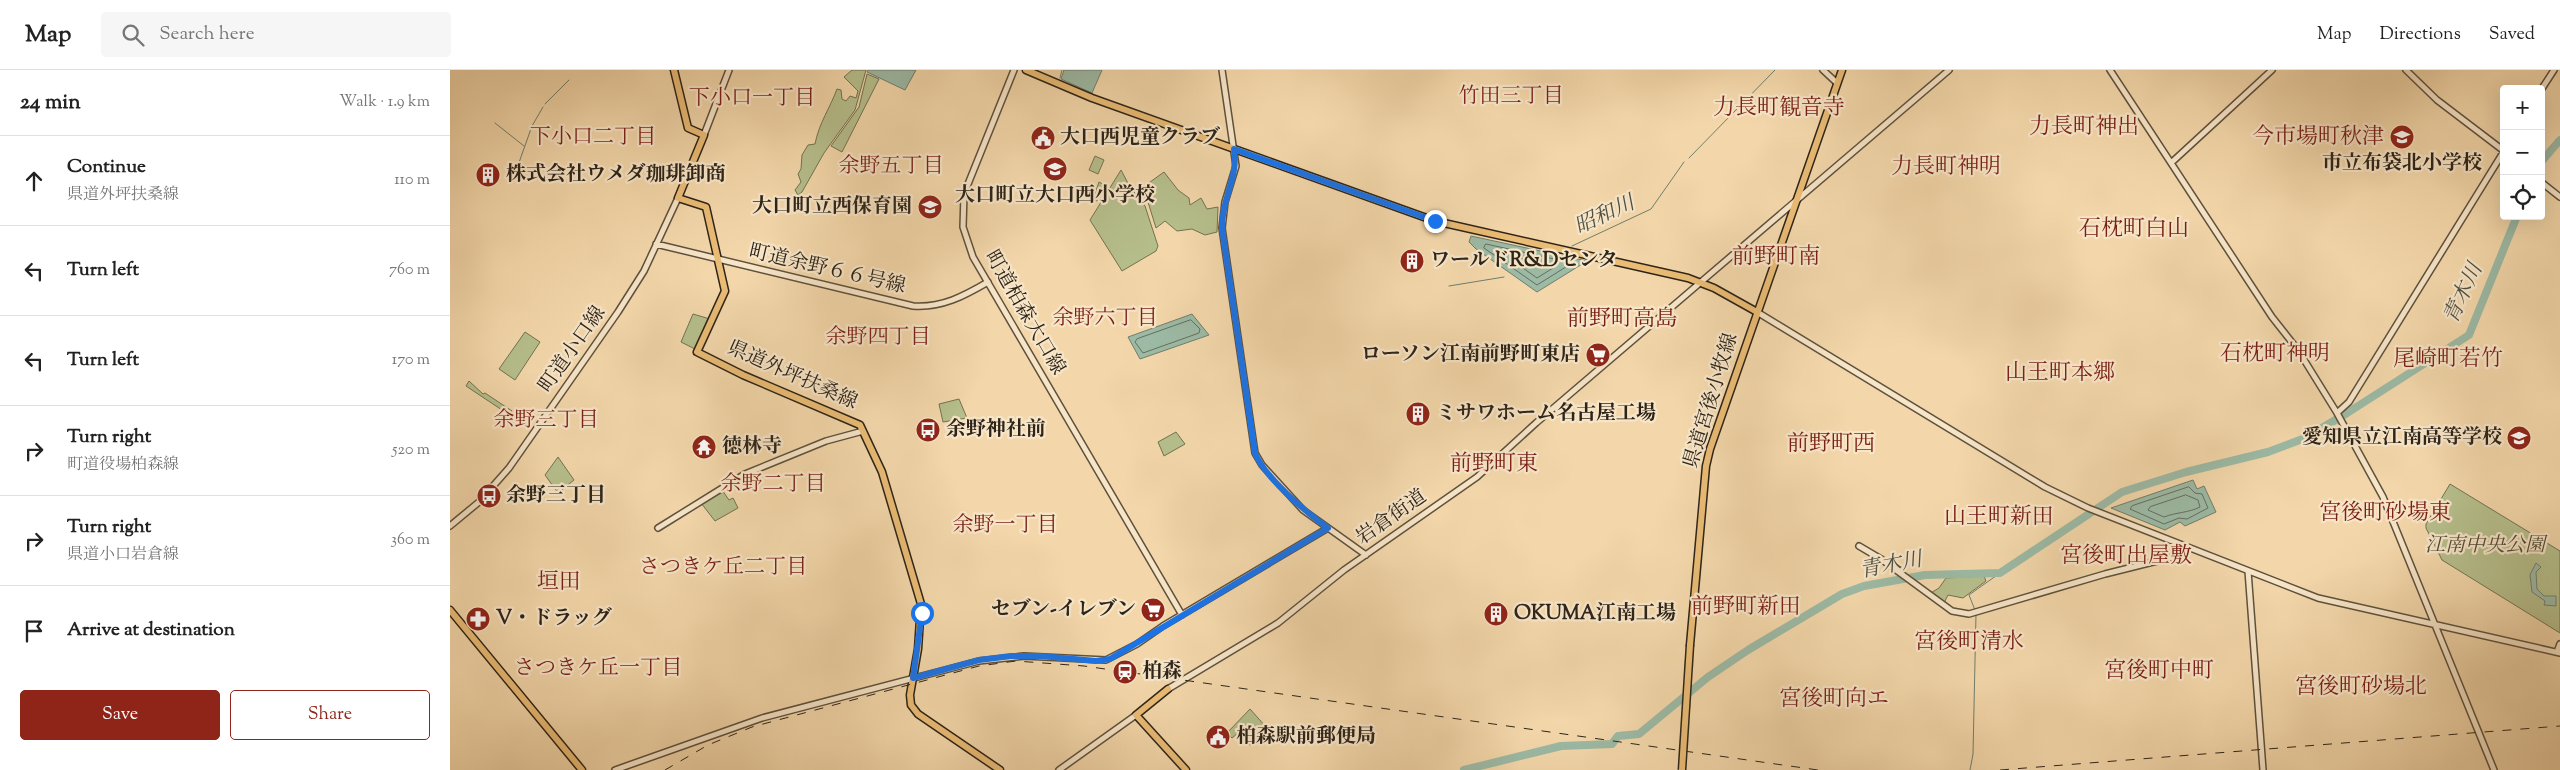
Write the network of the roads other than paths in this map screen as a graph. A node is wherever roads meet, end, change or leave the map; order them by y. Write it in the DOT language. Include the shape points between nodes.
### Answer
graph roads {
  1 [pos="674,70"];
  2 [pos="728,70"];
  3 [pos="1014,70"];
  4 [pos="1026,70"];
  5 [pos="1222,70"];
  6 [pos="1823,70"];
  7 [pos="1842,70"];
  8 [pos="1949,70"];
  9 [pos="2110,70"];
  10 [pos="2272,70"];
  11 [pos="2406,70"];
  12 [pos="2554,70"];
  13 [pos="1837,83"];
  14 [pos="2544,85"];
  15 [pos="704,135"];
  16 [pos="2500,148"];
  17 [pos="1234,149"];
  18 [pos="2500,157"];
  19 [pos="2172,163"];
  20 [pos="2545,185"];
  21 [pos="2560,197"];
  22 [pos="678,198"];
  23 [pos="1796,200"];
  24 [pos="656,244"];
  25 [pos="717,259"];
  26 [pos="988,282"];
  27 [pos="1700,282"];
  28 [pos="1757,312"];
  29 [pos="2337,413"];
  30 [pos="863,431"];
  31 [pos="450,526"];
  32 [pos="658,528"];
  33 [pos="1328,528"];
  34 [pos="1859,546"];
  35 [pos="2186,547"];
  36 [pos="1366,555"];
  37 [pos="2248,571"];
  38 [pos="450,610"];
  39 [pos="1182,615"];
  40 [pos="2434,623"];
  41 [pos="2560,644"];
  42 [pos="2558,652"];
  43 [pos="913,678"];
  44 [pos="1168,689"];
  45 [pos="1136,715"];
  46 [pos="582,770"];
  47 [pos="615,770"];
  48 [pos="1000,770"];
  49 [pos="1059,770"];
  50 [pos="1186,770"];
  51 [pos="1682,770"];
  52 [pos="2263,770"];
  53 [pos="2494,770"];
  1 -- 15 [label="main road" via="688,128"];
  2 -- 15 [label="street"];
  3 -- 26 [label="street, 町道柏森大口線" via="969,178 962,204 966,240"];
  4 -- 17 [label="main road" via="1092,98"];
  5 -- 17 [label="street"];
  6 -- 13 [label="street"];
  7 -- 13 [label="main road, 県道宮後小牧線"];
  8 -- 23 [label="street, 岩倉街道"];
  9 -- 19 [label="street"];
  10 -- 19 [label="street"];
  11 -- 16 [label="street" via="2437,100"];
  12 -- 14 [label="street"];
  13 -- 23 [label="main road, 県道宮後小牧線"];
  15 -- 22 [label="main road"];
  17 -- 27 [label="main road" via="1443,223"];
  17 -- 33 [label="street" via="1236,168 1224,206 1222,228 1256,455 1300,507"];
  18 -- 29 [label="street" via="2349,402"];
  19 -- 29 [label="street"];
  20 -- 21 [label="street"];
  22 -- 24 [label="street, 町道小口線"];
  22 -- 25 [label="main road, 県道外坪扶桑線" via="706,207"];
  23 -- 27 [label="street, 岩倉街道"];
  23 -- 28 [label="main road, 県道宮後小牧線"];
  24 -- 25 [label="street, 町道余野６６号線"];
  24 -- 31 [label="street, 町道小口線" via="633,289 509,468 479,502"];
  25 -- 26 [label="street, 町道余野６６号線" via="918,306 952,301"];
  25 -- 30 [label="main road, 県道外坪扶桑線" via="725,291 697,352 743,375 857,422"];
  26 -- 39 [label="street, 町道柏森大口線"];
  27 -- 28 [label="main road"];
  27 -- 36 [label="street, 岩倉街道" via="1476,477"];
  28 -- 35 [label="street" via="2045,487"];
  28 -- 51 [label="main road, 県道宮後小牧線, bridge" via="1706,466"];
  29 -- 40 [label="street" via="2383,498"];
  30 -- 32 [label="street" via="826,440 745,474"];
  30 -- 43 [label="main road, 県道外坪扶桑線" via="882,472 921,604 922,619"];
  33 -- 36 [label="street"];
  33 -- 39 [label="street"];
  34 -- 35 [label="street" via="1952,611 1969,614 2177,556"];
  35 -- 37 [label="street"];
  36 -- 44 [label="street, 岩倉街道" via="1278,623"];
  37 -- 40 [label="street" via="2324,600"];
  37 -- 52 [label="street"];
  38 -- 46 [label="main road"];
  39 -- 43 [label="street" via="1106,660 1011,656 972,662"];
  40 -- 42 [label="street"];
  40 -- 53 [label="street"];
  41 -- 42 [label="street"];
  43 -- 47 [label="street" via="762,718"];
  43 -- 48 [label="main road, 県道外坪扶桑線" via="910,699 914,710"];
  44 -- 45 [label="main road"];
  45 -- 49 [label="street"];
  45 -- 50 [label="main road"];
}
